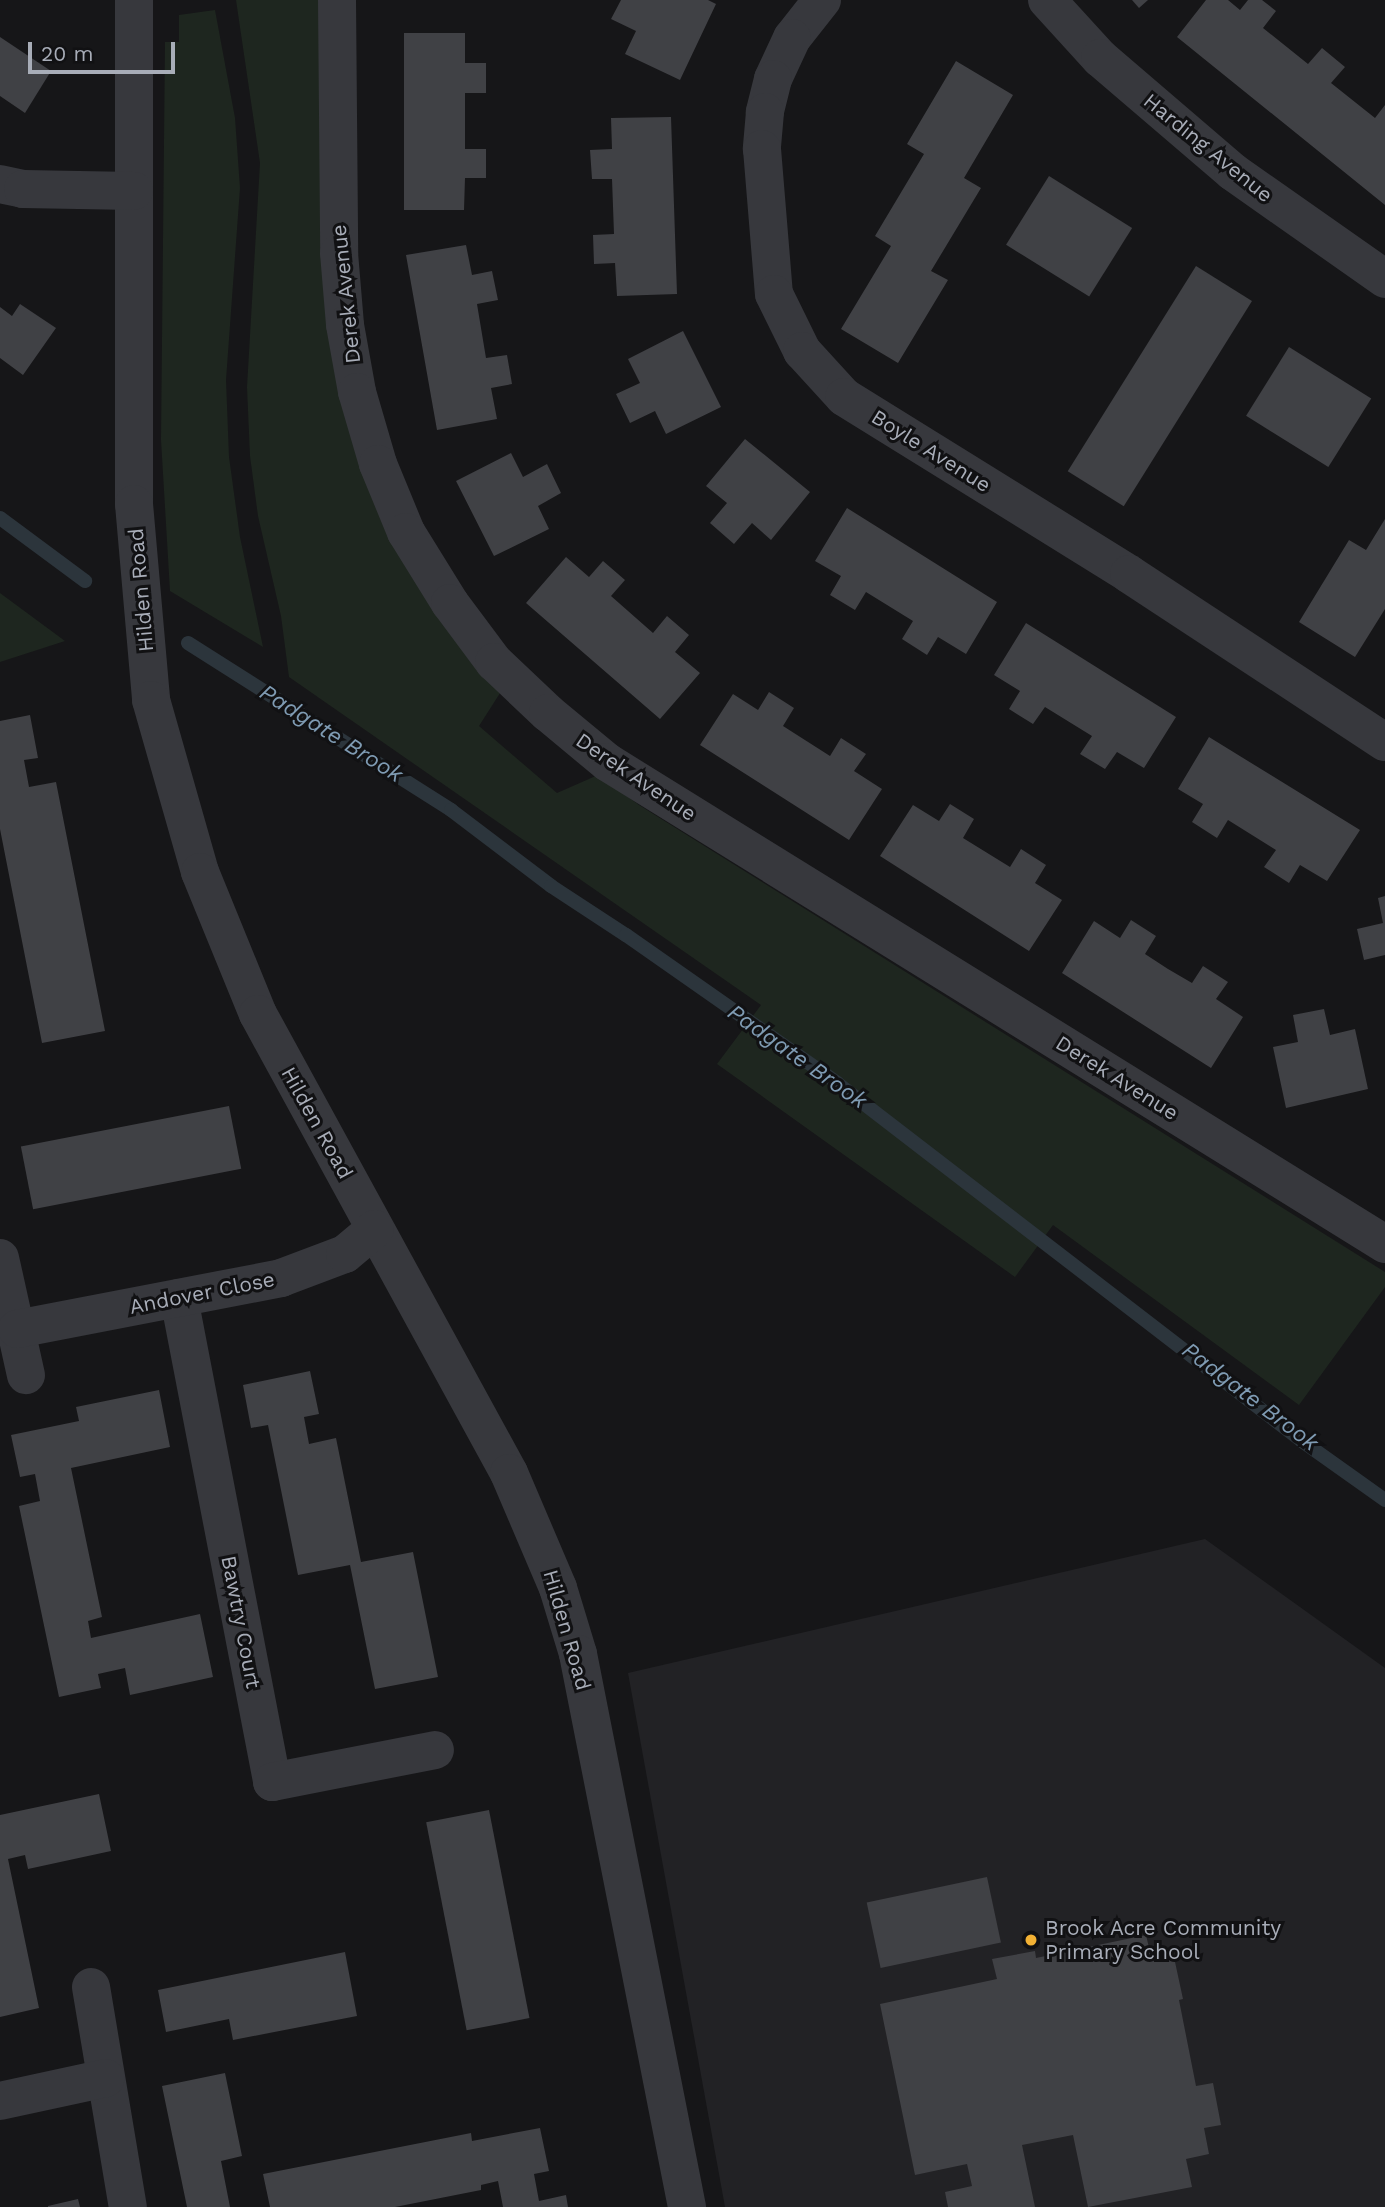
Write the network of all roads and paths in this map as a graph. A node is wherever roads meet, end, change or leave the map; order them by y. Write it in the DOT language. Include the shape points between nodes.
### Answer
graph roads {
  1 [pos="134,0"];
  2 [pos="337,0"];
  3 [pos="822,0"];
  4 [pos="1047,0"];
  5 [pos="0,184"];
  6 [pos="134,191"];
  7 [pos="1385,279"];
  8 [pos="1385,742"];
  9 [pos="375,1229"];
  10 [pos="1383,1238"];
  11 [pos="0,1258"];
  12 [pos="179,1298"];
  13 [pos="17,1329"];
  14 [pos="26,1375"];
  15 [pos="435,1751"];
  16 [pos="91,1987"];
  17 [pos="106,2078"];
  18 [pos="0,2101"];
  19 [pos="128,2207"];
  20 [pos="687,2207"];
  1 -- 6 [label="street, Hilden Road"];
  2 -- 10 [label="street, Derek Avenue" via="339,253 357,392 378,464 406,532 494,662 607,762"];
  3 -- 8 [label="street, Boyle Avenue" via="792,38 773,79 762,149 774,294 802,351 845,397 1129,574"];
  4 -- 7 [label="street, Harding Avenue" via="1100,58 1233,172"];
  5 -- 6 [label="street" via="23,189"];
  6 -- 9 [label="street, Hilden Road" via="134,504 151,700 200,872 258,1014"];
  9 -- 12 [label="street, Andover Close" via="345,1254 304,1271"];
  9 -- 20 [label="street, Hilden Road" via="509,1473 558,1588 579,1654"];
  11 -- 13 [label="street"];
  12 -- 13 [label="street, Andover Close"];
  12 -- 15 [label="street, Bawtry Court" via="272,1782"];
  13 -- 14 [label="street"];
  16 -- 17 [label="street"];
  17 -- 18 [label="street"];
  17 -- 19 [label="street"];
}
